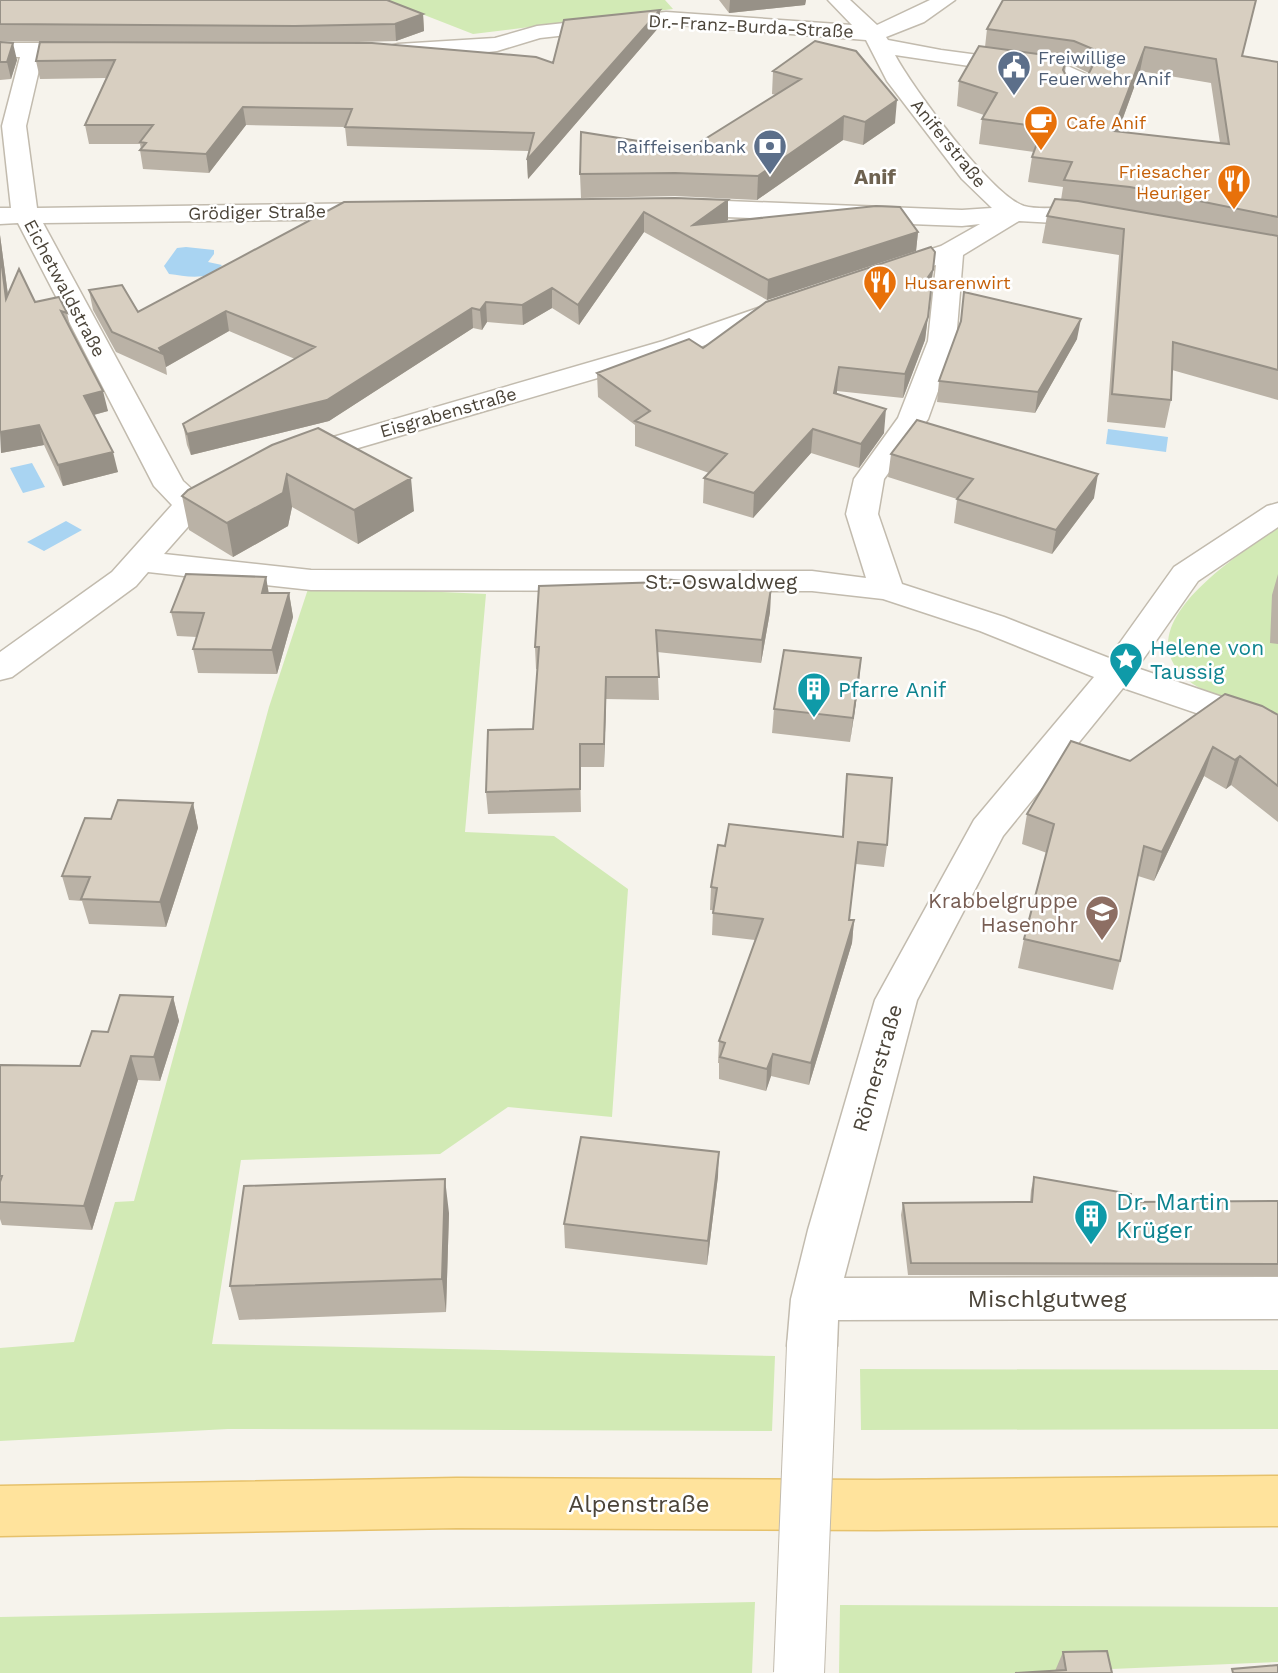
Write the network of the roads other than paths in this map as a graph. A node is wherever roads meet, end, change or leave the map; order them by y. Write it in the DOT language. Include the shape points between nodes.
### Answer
graph roads {
  1 [pos="838,0"];
  2 [pos="945,0"];
  3 [pos="876,39"];
  4 [pos="0,50"];
  5 [pos="33,50"];
  6 [pos="116,51"];
  7 [pos="375,52"];
  8 [pos="1073,95"];
  9 [pos="648,208"];
  10 [pos="399,211"];
  11 [pos="1018,213"];
  12 [pos="13,216"];
  13 [pos="1128,226"];
  14 [pos="950,252"];
  15 [pos="856,282"];
  16 [pos="814,296"];
  17 [pos="190,505"];
  18 [pos="1278,513"];
  19 [pos="140,561"];
  20 [pos="887,590"];
  21 [pos="0,669"];
  22 [pos="1116,673"];
  23 [pos="1278,729"];
  24 [pos="1278,1298"];
  25 [pos="813,1322"];
  26 [pos="1278,1501"];
  27 [pos="0,1511"];
  28 [pos="800,1673"];
  1 -- 3 [label="street"];
  2 -- 3 [label="street"];
  3 -- 7 [label="street, Dr.-Franz-Burda-Straße" via="787,25 666,18 537,32 497,44 456,49"];
  3 -- 8 [label="street" via="941,57 1070,74 1080,80"];
  3 -- 11 [label="street, Aniferstraße" via="895,76 971,174"];
  4 -- 5 [label="street"];
  5 -- 6 [label="street"];
  5 -- 12 [label="street, Eichetwaldstraße" via="15,126"];
  9 -- 11 [label="street" via="962,218"];
  10 -- 12 [label="street, Grödiger Straße"];
  11 -- 13 [label="street" via="1074,216"];
  11 -- 14 [label="street"];
  12 -- 17 [label="street, Eichetwaldstraße" via="170,486"];
  14 -- 15 [label="street"];
  14 -- 20 [label="street" via="942,341 913,419 869,479 862,514"];
  16 -- 17 [label="street, Eisgrabenstraße" via="673,347 264,470"];
  17 -- 19 [label="street, Eisgrabenstraße"];
  18 -- 22 [label="street, Römerstraße" via="1186,574"];
  19 -- 20 [label="street, St.-Oswaldweg" via="312,580 812,581"];
  19 -- 21 [label="street, Eisgrabenstraße" via="124,579"];
  20 -- 22 [label="street, St.-Oswaldweg" via="992,624"];
  22 -- 23 [label="street, St.-Oswaldweg"];
  22 -- 25 [label="street, Römerstraße" via="988,829 896,1000 831,1230"];
  24 -- 25 [label="street, Mischlgutweg"];
  25 -- 28 [label="street, Römerstraße, bridge"];
  26 -- 27 [label="main road, Alpenstraße" via="457,1503"];
}
